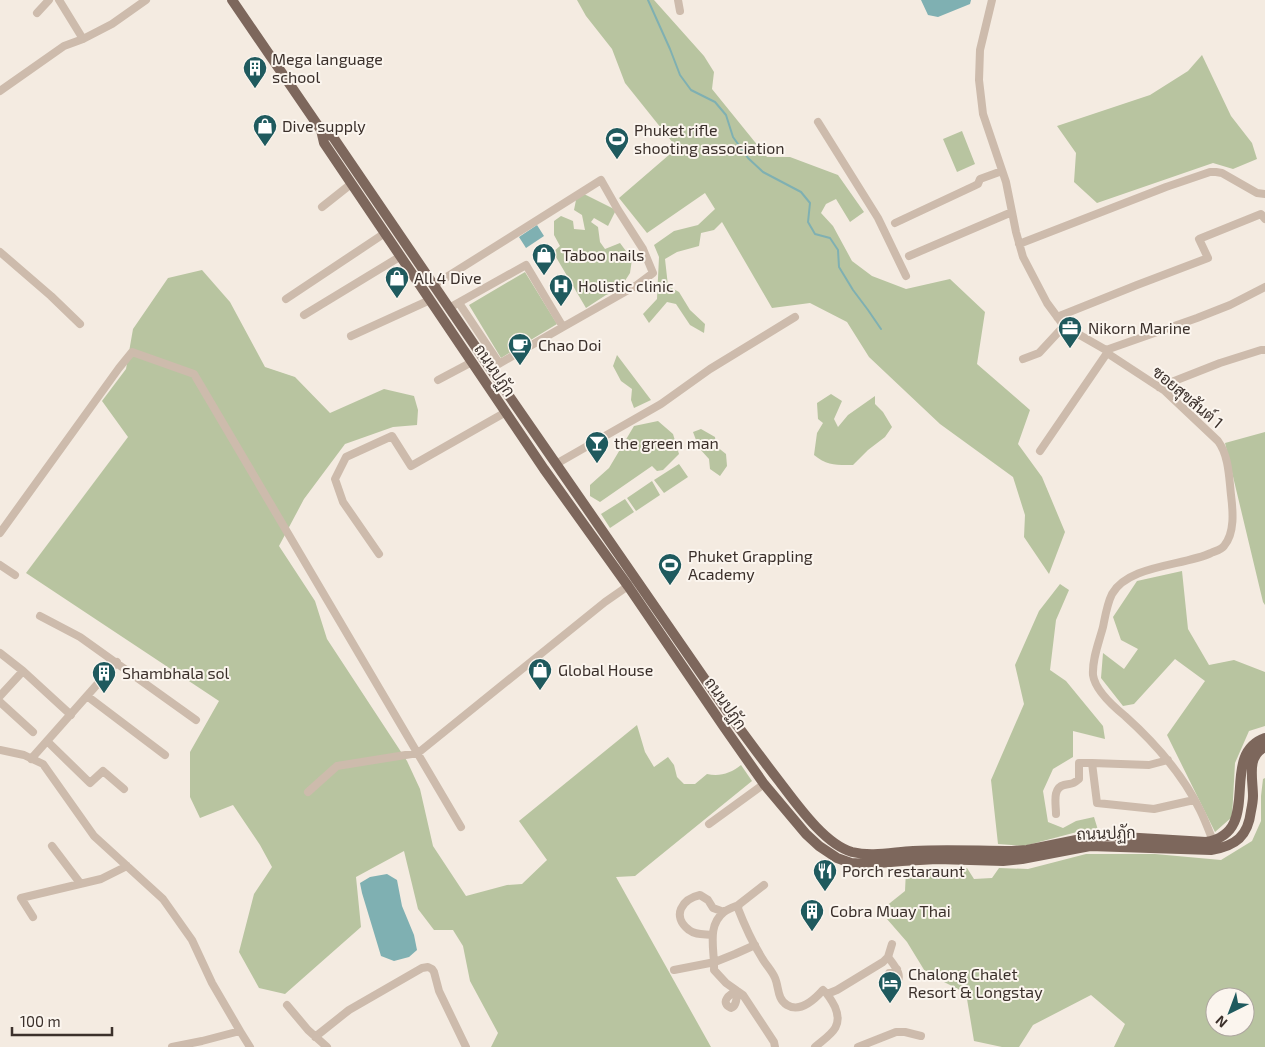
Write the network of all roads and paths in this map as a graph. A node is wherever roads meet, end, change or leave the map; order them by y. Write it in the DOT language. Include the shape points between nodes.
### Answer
graph roads {
  1 [pos="49,0"];
  2 [pos="59,0"];
  3 [pos="146,0"];
  4 [pos="232,0"];
  5 [pos="678,0"];
  6 [pos="992,0"];
  7 [pos="680,11"];
  8 [pos="37,13"];
  9 [pos="83,39"];
  10 [pos="0,91"];
  11 [pos="818,122"];
  12 [pos="321,130"];
  13 [pos="1002,171"];
  14 [pos="351,184"];
  15 [pos="1265,194"];
  16 [pos="322,207"];
  17 [pos="1012,212"];
  18 [pos="1265,219"];
  19 [pos="895,223"];
  20 [pos="385,234"];
  21 [pos="1019,244"];
  22 [pos="0,252"];
  23 [pos="401,256"];
  24 [pos="909,256"];
  25 [pos="906,276"];
  26 [pos="434,285"];
  27 [pos="1265,287"];
  28 [pos="286,299"];
  29 [pos="430,300"];
  30 [pos="459,303"];
  31 [pos="450,308"];
  32 [pos="304,315"];
  33 [pos="795,317"];
  34 [pos="1057,317"];
  35 [pos="80,324"];
  36 [pos="1064,326"];
  37 [pos="563,327"];
  38 [pos="351,336"];
  39 [pos="1265,350"];
  40 [pos="1106,352"];
  41 [pos="1023,359"];
  42 [pos="472,362"];
  43 [pos="495,366"];
  44 [pos="438,380"];
  45 [pos="1159,387"];
  46 [pos="506,412"];
  47 [pos="1040,451"];
  48 [pos="556,464"];
  49 [pos="0,533"];
  50 [pos="378,554"];
  51 [pos="0,565"];
  52 [pos="15,575"];
  53 [pos="628,586"];
  54 [pos="644,600"];
  55 [pos="40,616"];
  56 [pos="0,654"];
  57 [pos="117,662"];
  58 [pos="23,671"];
  59 [pos="0,696"];
  60 [pos="87,696"];
  61 [pos="0,702"];
  62 [pos="71,715"];
  63 [pos="196,720"];
  64 [pos="33,732"];
  65 [pos="1265,738"];
  66 [pos="47,741"];
  67 [pos="1265,747"];
  68 [pos="0,750"];
  69 [pos="418,753"];
  70 [pos="165,755"];
  71 [pos="31,759"];
  72 [pos="1168,760"];
  73 [pos="1092,763"];
  74 [pos="764,784"];
  75 [pos="124,789"];
  76 [pos="308,792"];
  77 [pos="1194,800"];
  78 [pos="1056,814"];
  79 [pos="709,824"];
  80 [pos="461,827"];
  81 [pos="1213,841"];
  82 [pos="52,846"];
  83 [pos="841,847"];
  84 [pos="837,858"];
  85 [pos="127,866"];
  86 [pos="80,883"];
  87 [pos="764,885"];
  88 [pos="739,905"];
  89 [pos="724,912"];
  90 [pos="33,917"];
  91 [pos="712,935"];
  92 [pos="892,944"];
  93 [pos="755,945"];
  94 [pos="888,957"];
  95 [pos="714,962"];
  96 [pos="897,969"];
  97 [pos="674,970"];
  98 [pos="827,994"];
  99 [pos="288,1006"];
  100 [pos="240,1031"];
  101 [pos="921,1036"];
  102 [pos="315,1037"];
  103 [pos="203,1044"];
  104 [pos="172,1047"];
  105 [pos="250,1047"];
  106 [pos="327,1047"];
  107 [pos="466,1047"];
  108 [pos="774,1047"];
  109 [pos="816,1047"];
  110 [pos="858,1047"];
  1 -- 8 [label="street"];
  2 -- 9 [label="street"];
  3 -- 9 [label="street" via="112,24"];
  4 -- 12 [label="main road, ถนนปฏัก"];
  5 -- 7 [label="street"];
  6 -- 13 [label="street, ซอยสุขสันต์ 1" via="980,50 979,80 983,114"];
  9 -- 10 [label="street" via="64,46"];
  11 -- 25 [label="street" via="878,218"];
  12 -- 14 [label="main road, ถนนปฏัก" via="324,143"];
  12 -- 26 [label="main road, ถนนปฏัก" via="333,137"];
  13 -- 17 [label="street, ซอยสุขสันต์ 1"];
  13 -- 19 [label="street"];
  14 -- 16 [label="street"];
  14 -- 20 [label="main road, ถนนปฏัก"];
  15 -- 21 [label="street" via="1257,193 1222,173 1210,172"];
  17 -- 21 [label="street, ซอยสุขสันต์ 1"];
  17 -- 24 [label="street"];
  18 -- 34 [label="street" via="1261,214 1199,239 1208,258"];
  20 -- 23 [label="main road, ถนนปฏัก"];
  20 -- 28 [label="street"];
  21 -- 34 [label="street, ซอยสุขสันต์ 1"];
  22 -- 35 [label="street"];
  23 -- 29 [label="main road, ถนนปฏัก"];
  23 -- 32 [label="street"];
  26 -- 31 [label="main road, ถนนปฏัก"];
  26 -- 37 [label="street" via="601,180 643,249 652,273"];
  27 -- 40 [label="street" via="1230,305"];
  29 -- 38 [label="street"];
  29 -- 42 [label="main road, ถนนปฏัก"];
  30 -- 31 [label="street"];
  30 -- 37 [label="street" via="526,265"];
  30 -- 43 [label="street"];
  31 -- 43 [label="main road, ถนนปฏัก"];
  33 -- 48 [label="street" via="710,369 661,404"];
  34 -- 36 [label="street, ซอยสุขสันต์ 1"];
  36 -- 40 [label="street, ซอยสุขสันต์ 1"];
  36 -- 41 [label="street" via="1039,353"];
  37 -- 43 [label="street"];
  39 -- 45 [label="street"];
  40 -- 45 [label="street, ซอยสุขสันต์ 1"];
  40 -- 47 [label="street"];
  42 -- 44 [label="street"];
  42 -- 46 [label="main road, ถนนปฏัก"];
  43 -- 48 [label="main road, ถนนปฏัก"];
  45 -- 72 [label="street, ซอยสุขสันต์ 1" via="1221,446 1233,511 1230,533 1222,548 1203,557 1137,574 1123,582 1112,594 1107,608 1093,677 1100,691"];
  46 -- 50 [label="street" via="411,466 392,436 346,457 335,479 343,502"];
  46 -- 53 [label="main road, ถนนปฏัก"];
  48 -- 54 [label="main road, ถนนปฏัก"];
  49 -- 69 [label="street" via="132,352 194,374"];
  51 -- 52 [label="street"];
  53 -- 54 [label="main road, ถนนปฏัก"];
  53 -- 69 [label="street"];
  54 -- 74 [label="main road, ถนนปฏัก"];
  54 -- 83 [label="main road, ถนนปฏัก" via="808,818"];
  55 -- 57 [label="street"];
  56 -- 58 [label="street"];
  57 -- 60 [label="street"];
  57 -- 63 [label="street"];
  58 -- 59 [label="street"];
  58 -- 62 [label="street"];
  60 -- 62 [label="street"];
  60 -- 70 [label="street"];
  61 -- 64 [label="street"];
  62 -- 66 [label="street"];
  65 -- 81 [label="main road, ถนนปฏัก" via="1257,741 1246,756 1246,807 1238,828"];
  66 -- 71 [label="street"];
  66 -- 75 [label="street" via="90,783 103,771"];
  67 -- 84 [label="main road, ถนนปฏัก" via="1257,752 1251,770 1254,797 1248,827 1237,840 1222,848 1090,846 1036,858 1003,861 937,859 868,864"];
  68 -- 71 [label="street"];
  69 -- 76 [label="street" via="337,766"];
  69 -- 80 [label="street"];
  71 -- 85 [label="street" via="42,764 94,836"];
  72 -- 73 [label="street" via="1149,765"];
  72 -- 77 [label="street, ซอยสุขสันต์ 1"];
  73 -- 77 [label="street" via="1096,803 1154,809"];
  73 -- 78 [label="street" via="1079,763 1079,779 1059,788"];
  74 -- 79 [label="street"];
  74 -- 84 [label="main road, ถนนปฏัก" via="806,834"];
  77 -- 81 [label="street, ซอยสุขสันต์ 1"];
  81 -- 83 [label="main road, ถนนปฏัก" via="1106,836 1027,850 913,850 867,854"];
  82 -- 86 [label="street"];
  83 -- 84 [label="main road"];
  85 -- 86 [label="street"];
  85 -- 100 [label="street" via="163,899 192,940"];
  86 -- 90 [label="street" via="21,898"];
  87 -- 88 [label="street"];
  88 -- 89 [label="street"];
  88 -- 93 [label="street" via="745,927"];
  89 -- 91 [label="street" via="715,922"];
  89 -- 91 [label="street" via="713,908 700,895 683,904 682,922 689,930"];
  91 -- 95 [label="street"];
  92 -- 94 [label="street"];
  93 -- 95 [label="street"];
  93 -- 98 [label="street" via="776,980 778,994 786,1005 806,1005 824,990"];
  94 -- 96 [label="street"];
  94 -- 98 [label="street" via="869,972"];
  95 -- 97 [label="street"];
  95 -- 108 [label="street" via="714,970 743,995 774,1042"];
  98 -- 109 [label="street" via="838,1013 838,1024"];
  99 -- 102 [label="street"];
  100 -- 103 [label="street"];
  100 -- 105 [label="street"];
  101 -- 110 [label="street" via="896,1032"];
  102 -- 106 [label="street"];
  102 -- 107 [label="street" via="349,1010 428,967 434,972 439,991"];
  103 -- 104 [label="street"];
}
